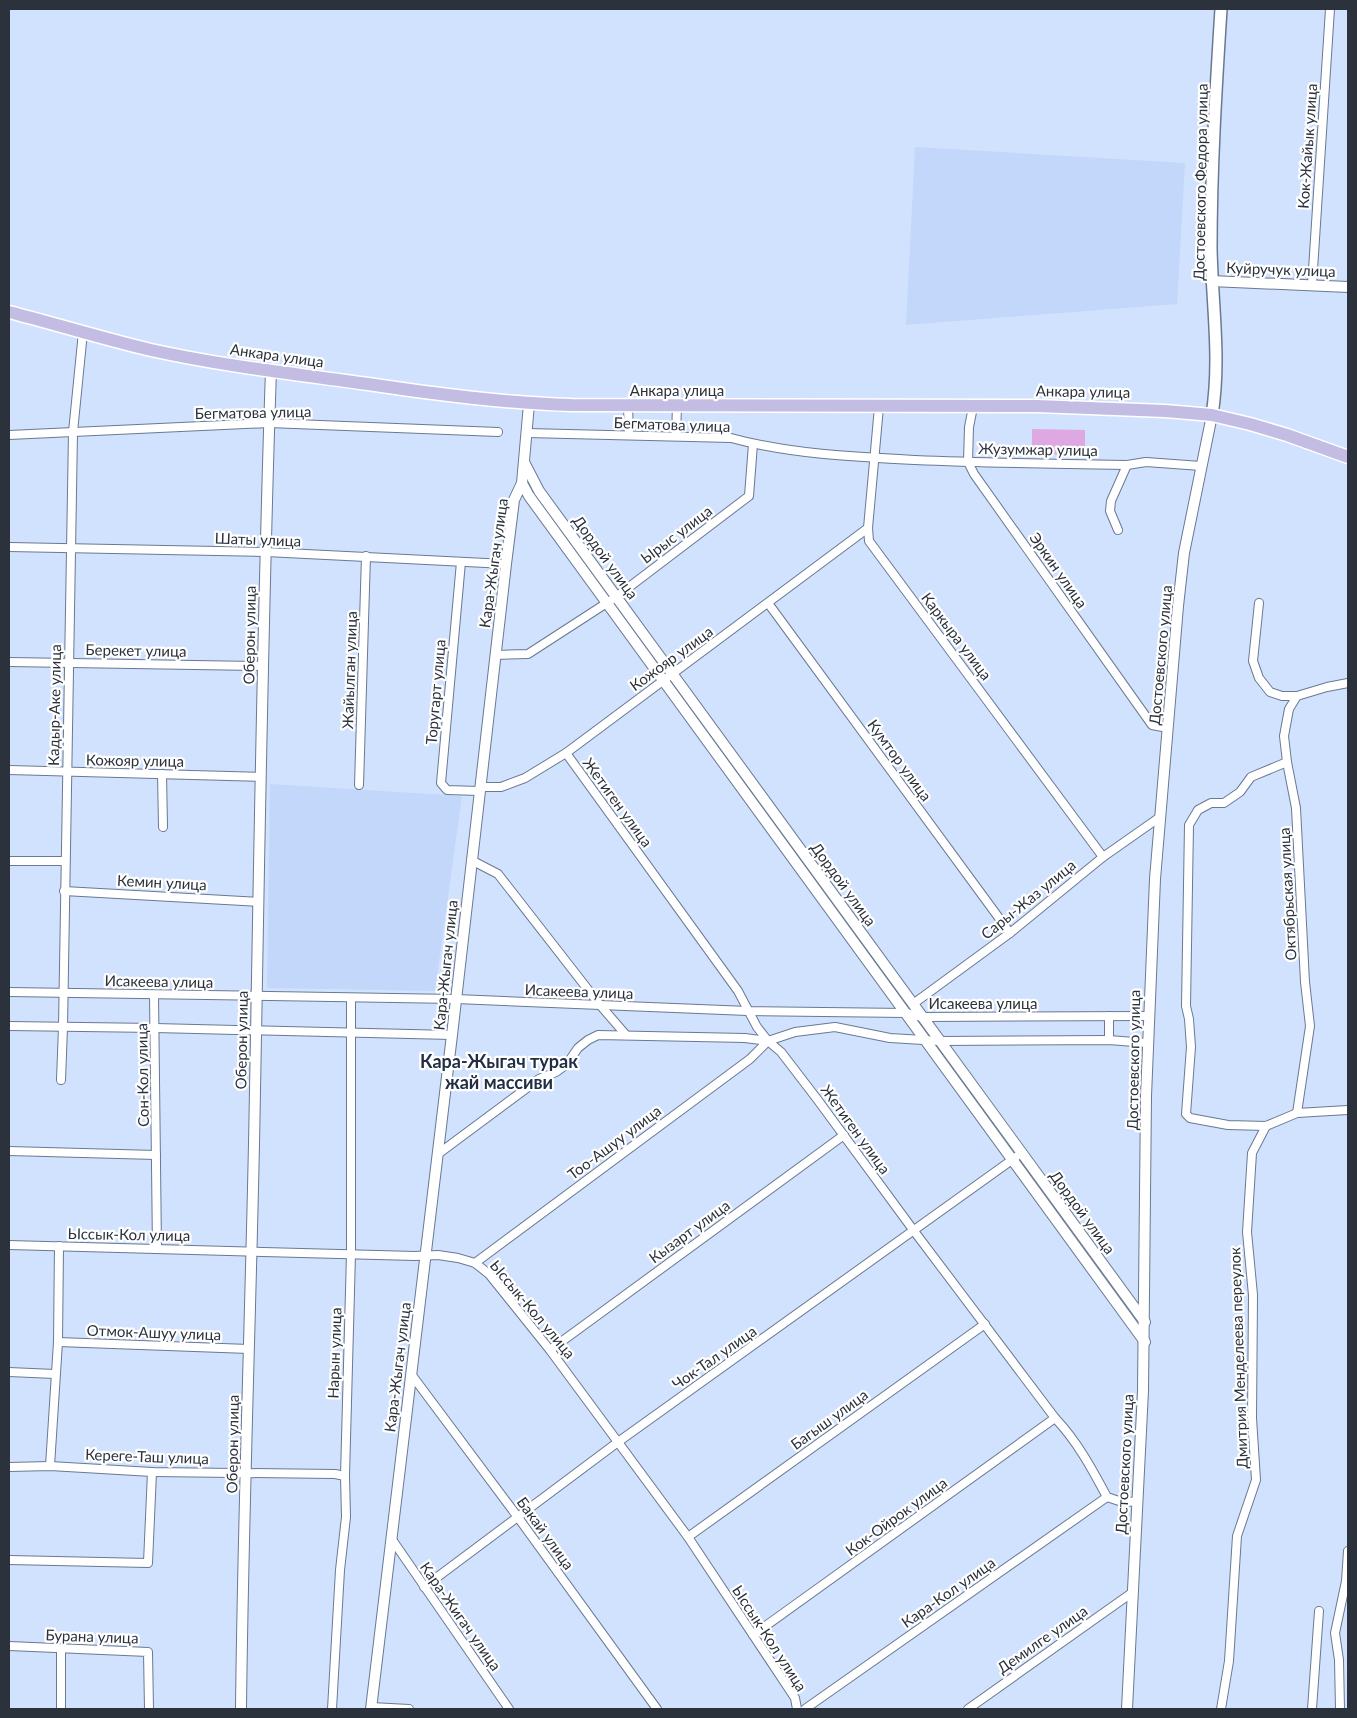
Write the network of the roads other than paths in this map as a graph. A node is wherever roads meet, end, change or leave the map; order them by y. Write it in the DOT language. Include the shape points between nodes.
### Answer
graph roads {
  1 [pos="1221,9"];
  2 [pos="1330,9"];
  3 [pos="1212,282"];
  4 [pos="1312,285"];
  5 [pos="1348,287"];
  6 [pos="9,312"];
  7 [pos="83,332"];
  8 [pos="271,370"];
  9 [pos="529,404"];
  10 [pos="628,406"];
  11 [pos="677,406"];
  12 [pos="879,407"];
  13 [pos="973,407"];
  14 [pos="1212,415"];
  15 [pos="270,423"];
  16 [pos="73,432"];
  17 [pos="498,432"];
  18 [pos="527,433"];
  19 [pos="9,435"];
  20 [pos="629,435"];
  21 [pos="676,436"];
  22 [pos="753,444"];
  23 [pos="1348,457"];
  24 [pos="875,458"];
  25 [pos="524,461"];
  26 [pos="968,462"];
  27 [pos="1127,465"];
  28 [pos="1201,466"];
  29 [pos="522,483"];
  30 [pos="516,495"];
  31 [pos="529,496"];
  32 [pos="868,528"];
  33 [pos="1118,530"];
  34 [pos="9,548"];
  35 [pos="72,548"];
  36 [pos="266,552"];
  37 [pos="366,556"];
  38 [pos="461,562"];
  39 [pos="506,564"];
  40 [pos="616,597"];
  41 [pos="768,603"];
  42 [pos="1259,603"];
  43 [pos="607,604"];
  44 [pos="496,655"];
  45 [pos="9,662"];
  46 [pos="68,663"];
  47 [pos="263,666"];
  48 [pos="672,673"];
  49 [pos="663,680"];
  50 [pos="1348,683"];
  51 [pos="1297,696"];
  52 [pos="1168,728"];
  53 [pos="566,753"];
  54 [pos="1287,762"];
  55 [pos="9,770"];
  56 [pos="67,772"];
  57 [pos="162,774"];
  58 [pos="261,777"];
  59 [pos="359,785"];
  60 [pos="479,789"];
  61 [pos="1160,817"];
  62 [pos="163,827"];
  63 [pos="1103,856"];
  64 [pos="471,860"];
  65 [pos="9,861"];
  66 [pos="65,861"];
  67 [pos="64,891"];
  68 [pos="259,902"];
  69 [pos="1010,933"];
  70 [pos="9,992"];
  71 [pos="63,993"];
  72 [pos="154,995"];
  73 [pos="257,995"];
  74 [pos="351,998"];
  75 [pos="456,999"];
  76 [pos="913,1004"];
  77 [pos="600,1005"];
  78 [pos="748,1010"];
  79 [pos="906,1013"];
  80 [pos="1109,1016"];
  81 [pos="1148,1016"];
  82 [pos="922,1017"];
  83 [pos="9,1026"];
  84 [pos="63,1027"];
  85 [pos="155,1028"];
  86 [pos="256,1030"];
  87 [pos="352,1034"];
  88 [pos="626,1035"];
  89 [pos="452,1036"];
  90 [pos="926,1040"];
  91 [pos="1109,1040"];
  92 [pos="768,1041"];
  93 [pos="940,1041"];
  94 [pos="1147,1042"];
  95 [pos="61,1080"];
  96 [pos="1348,1110"];
  97 [pos="1297,1112"];
  98 [pos="1266,1126"];
  99 [pos="844,1135"];
  100 [pos="9,1151"];
  101 [pos="1022,1153"];
  102 [pos="438,1154"];
  103 [pos="156,1155"];
  104 [pos="1012,1160"];
  105 [pos="914,1231"];
  106 [pos="9,1245"];
  107 [pos="59,1246"];
  108 [pos="157,1249"];
  109 [pos="252,1251"];
  110 [pos="350,1254"];
  111 [pos="426,1256"];
  112 [pos="475,1263"];
  113 [pos="1145,1292"];
  114 [pos="1127,1299"];
  115 [pos="1129,1322"];
  116 [pos="1145,1322"];
  117 [pos="985,1324"];
  118 [pos="58,1342"];
  119 [pos="1145,1342"];
  120 [pos="249,1349"];
  121 [pos="550,1350"];
  122 [pos="9,1372"];
  123 [pos="56,1374"];
  124 [pos="411,1374"];
  125 [pos="1055,1418"];
  126 [pos="618,1442"];
  127 [pos="50,1466"];
  128 [pos="9,1467"];
  129 [pos="152,1472"];
  130 [pos="247,1472"];
  131 [pos="344,1476"];
  132 [pos="1107,1497"];
  133 [pos="1137,1502"];
  134 [pos="517,1516"];
  135 [pos="688,1537"];
  136 [pos="390,1538"];
  137 [pos="1348,1551"];
  138 [pos="9,1560"];
  139 [pos="1347,1582"];
  140 [pos="424,1587"];
  141 [pos="1133,1592"];
  142 [pos="1319,1611"];
  143 [pos="753,1636"];
  144 [pos="9,1646"];
  145 [pos="61,1649"];
  146 [pos="371,1708"];
  147 [pos="60,1709"];
  148 [pos="149,1709"];
  149 [pos="242,1709"];
  150 [pos="332,1709"];
  151 [pos="409,1709"];
  152 [pos="509,1709"];
  153 [pos="657,1709"];
  154 [pos="797,1709"];
  155 [pos="805,1709"];
  156 [pos="968,1709"];
  157 [pos="1127,1709"];
  158 [pos="1221,1709"];
  159 [pos="1312,1709"];
  160 [pos="1340,1709"];
  1 -- 3 [label="main road, Достоевского Федора улица" via="1211,210"];
  2 -- 4 [label="street, Кок-Жайык улица"];
  3 -- 4 [label="street, Куйручук улица"];
  3 -- 14 [label="main road, Достоевского Федора улица" via="1217,356"];
  4 -- 5 [label="street, Куйручук улица"];
  6 -- 7 [label="main road, Анкара улица"];
  7 -- 8 [label="main road, Анкара улица" via="160,351"];
  7 -- 16 [label="street, Кадыр-Аке улица"];
  8 -- 9 [label="main road, Анкара улица"];
  8 -- 15 [label="street, Оберон улица"];
  9 -- 10 [label="main road, Анкара улица"];
  9 -- 18 [label="street, Кара-Жыгач улица"];
  10 -- 11 [label="main road, Анкара улица"];
  10 -- 20 [label="street"];
  11 -- 12 [label="main road, Анкара улица"];
  11 -- 21 [label="street"];
  12 -- 13 [label="main road, Анкара улица"];
  12 -- 24 [label="street, Каркыра улица"];
  13 -- 14 [label="main road, Анкара улица" via="1130,408"];
  13 -- 26 [label="street"];
  14 -- 23 [label="main road, Анкара улица" via="1287,435"];
  14 -- 28 [label="street, Достоевского улица"];
  15 -- 16 [label="street, Бегматова улица"];
  15 -- 17 [label="street, Бегматова улица"];
  15 -- 36 [label="street, Оберон улица"];
  16 -- 19 [label="street, Бегматова улица"];
  16 -- 35 [label="street, Кадыр-Аке улица"];
  18 -- 20 [label="street, Бегматова улица"];
  18 -- 25 [label="street, Кара-Жыгач улица"];
  20 -- 21 [label="street, Бегматова улица"];
  21 -- 22 [label="street, Бегматова улица" via="731,438"];
  22 -- 24 [label="street, Бегматова улица"];
  22 -- 40 [label="street, Ырыс улица" via="749,496"];
  24 -- 26 [label="street, Жузумжар улица"];
  24 -- 32 [label="street, Каркыра улица"];
  25 -- 29 [label="street, Кара-Жыгач улица"];
  25 -- 40 [label="street, Дордой улица" via="539,491"];
  26 -- 27 [label="street, Жузумжар улица"];
  26 -- 52 [label="street, Эркин улица" via="1152,726"];
  27 -- 28 [label="street, Жузумжар улица" via="1146,462"];
  27 -- 33 [label="street" via="1111,501 1110,511"];
  28 -- 52 [label="street, Достоевского улица" via="1183,562"];
  29 -- 30 [label="street, Кара-Жыгач улица"];
  29 -- 31 [label="street, Дордой улица"];
  30 -- 31 [label="street"];
  30 -- 39 [label="street, Кара-Жыгач улица"];
  31 -- 43 [label="street, Дордой улица"];
  32 -- 41 [label="street, Кожояр улица"];
  32 -- 63 [label="street, Каркыра улица" via="869,540"];
  34 -- 35 [label="street, Шаты улица"];
  35 -- 36 [label="street, Шаты улица"];
  35 -- 46 [label="street, Кадыр-Аке улица"];
  36 -- 37 [label="street, Шаты улица"];
  36 -- 47 [label="street, Оберон улица"];
  37 -- 38 [label="street, Шаты улица"];
  37 -- 59 [label="street, Жайылган улица"];
  38 -- 39 [label="street, Шаты улица"];
  38 -- 60 [label="street, Торугарт улица" via="441,783 447,790"];
  39 -- 44 [label="street, Кара-Жыгач улица"];
  40 -- 43 [label="street, Ырыс улица"];
  40 -- 48 [label="street, Дордой улица"];
  41 -- 48 [label="street, Кожояр улица"];
  41 -- 69 [label="street, Кумтор улица"];
  42 -- 51 [label="street" via="1253,661 1259,678 1270,692"];
  43 -- 44 [label="street, Ырыс улица" via="528,654"];
  43 -- 49 [label="street, Дордой улица"];
  44 -- 60 [label="street, Кара-Жыгач улица"];
  45 -- 46 [label="street, Берекет улица"];
  46 -- 47 [label="street, Берекет улица"];
  46 -- 56 [label="street, Кадыр-Аке улица"];
  47 -- 58 [label="street, Оберон улица"];
  48 -- 49 [label="street, Кожояр улица"];
  48 -- 76 [label="street, Дордой улица"];
  49 -- 53 [label="street, Кожояр улица"];
  49 -- 79 [label="street, Дордой улица"];
  50 -- 51 [label="street"];
  51 -- 54 [label="street, Октябрьская улица" via="1289,710 1284,736"];
  52 -- 61 [label="street, Достоевского улица"];
  53 -- 60 [label="street, Кожояр улица" via="525,778 501,787"];
  53 -- 78 [label="street, Жетиген улица" via="732,983"];
  54 -- 97 [label="street, Октябрьская улица" via="1296,808 1310,1026"];
  54 -- 98 [label="street" via="1251,777 1240,792 1224,803 1211,803 1198,810 1189,826 1186,1006 1191,1047 1186,1114 1190,1118 1228,1125"];
  55 -- 56 [label="street, Кожояр улица"];
  56 -- 57 [label="street, Кожояр улица"];
  56 -- 66 [label="street, Кадыр-Аке улица"];
  57 -- 58 [label="street, Кожояр улица"];
  57 -- 62 [label="street"];
  58 -- 68 [label="street, Оберон улица"];
  60 -- 64 [label="street, Кара-Жыгач улица"];
  61 -- 63 [label="street, Сары-Жаз улица"];
  61 -- 81 [label="street, Достоевского улица"];
  63 -- 69 [label="street, Сары-Жаз улица"];
  64 -- 75 [label="street, Кара-Жыгач улица"];
  64 -- 77 [label="street" via="498,874"];
  65 -- 66 [label="street"];
  66 -- 67 [label="street, Кадыр-Аке улица"];
  67 -- 68 [label="street, Кемин улица"];
  67 -- 71 [label="street, Кадыр-Аке улица"];
  68 -- 73 [label="street, Оберон улица"];
  69 -- 76 [label="street, Сары-Жаз улица"];
  70 -- 71 [label="street, Исакеева улица"];
  71 -- 72 [label="street, Исакеева улица"];
  71 -- 84 [label="street, Кадыр-Аке улица"];
  72 -- 73 [label="street, Исакеева улица"];
  72 -- 85 [label="street, Сон-Кол улица"];
  73 -- 74 [label="street, Исакеева улица"];
  73 -- 86 [label="street, Оберон улица"];
  74 -- 75 [label="street, Исакеева улица"];
  74 -- 87 [label="street, Нарын улица"];
  75 -- 77 [label="street, Исакеева улица"];
  75 -- 89 [label="street, Кара-Жыгач улица"];
  76 -- 82 [label="street, Дордой улица"];
  77 -- 78 [label="street, Исакеева улица"];
  77 -- 88 [label="street"];
  78 -- 79 [label="street, Исакеева улица"];
  78 -- 92 [label="street, Жетиген улица"];
  79 -- 82 [label="street, Исакеева улица"];
  79 -- 90 [label="street, Дордой улица"];
  80 -- 81 [label="street, Исакеева улица"];
  80 -- 82 [label="street, Исакеева улица"];
  80 -- 91 [label="street"];
  81 -- 94 [label="street, Достоевского улица"];
  82 -- 93 [label="street, Дордой улица"];
  83 -- 84 [label="street"];
  84 -- 85 [label="street"];
  84 -- 95 [label="street, Кадыр-Аке улица"];
  85 -- 86 [label="street"];
  85 -- 103 [label="street, Сон-Кол улица"];
  86 -- 87 [label="street"];
  86 -- 109 [label="street, Оберон улица"];
  87 -- 89 [label="street"];
  87 -- 110 [label="street, Нарын улица"];
  88 -- 92 [label="street"];
  88 -- 102 [label="street" via="598,1035 588,1040 567,1064 539,1080"];
  89 -- 102 [label="street, Кара-Жыгач улица"];
  90 -- 92 [label="street" via="890,1038 835,1027 795,1032"];
  90 -- 93 [label="street"];
  90 -- 104 [label="street, Дордой улица"];
  91 -- 93 [label="street"];
  91 -- 94 [label="street"];
  92 -- 99 [label="street, Жетиген улица" via="781,1052"];
  92 -- 112 [label="street, Тоо-Ашуу улица" via="750,1058"];
  93 -- 101 [label="street, Дордой улица"];
  94 -- 113 [label="street, Достоевского улица"];
  96 -- 97 [label="street"];
  97 -- 98 [label="street"];
  98 -- 158 [label="street, Дмитрия Менделеева переулок" via="1252,1153 1247,1232 1253,1295 1252,1418 1256,1480 1237,1536 1229,1660"];
  99 -- 105 [label="street, Жетиген улица"];
  99 -- 121 [label="street, Кызарт улица"];
  100 -- 103 [label="street"];
  101 -- 104 [label="street, Чок-Тал улица"];
  101 -- 114 [label="street, Дордой улица"];
  102 -- 111 [label="street, Кара-Жыгач улица"];
  103 -- 108 [label="street, Сон-Кол улица"];
  104 -- 105 [label="street, Чок-Тал улица"];
  104 -- 115 [label="street, Дордой улица"];
  105 -- 117 [label="street, Жетиген улица"];
  105 -- 126 [label="street, Чок-Тал улица"];
  106 -- 107 [label="street, Ыссык-Кол улица"];
  107 -- 108 [label="street, Ыссык-Кол улица"];
  107 -- 118 [label="street"];
  108 -- 109 [label="street, Ыссык-Кол улица"];
  109 -- 110 [label="street, Ыссык-Кол улица"];
  109 -- 120 [label="street, Оберон улица"];
  110 -- 111 [label="street, Ыссык-Кол улица"];
  110 -- 131 [label="street, Нарын улица"];
  111 -- 112 [label="street, Ыссык-Кол улица" via="438,1255"];
  111 -- 124 [label="street, Кара-Жыгач улица"];
  112 -- 121 [label="street, Ыссык-Кол улица" via="489,1274"];
  113 -- 114 [label="street" via="1136,1301"];
  113 -- 116 [label="street, Достоевского улица"];
  114 -- 116 [label="street, Дордой улица"];
  115 -- 116 [label="street"];
  115 -- 119 [label="street, Дордой улица"];
  116 -- 119 [label="street, Достоевского улица"];
  117 -- 125 [label="street, Жетиген улица"];
  117 -- 135 [label="street, Багыш улица"];
  118 -- 120 [label="street, Отмок-Ашуу улица"];
  118 -- 123 [label="street"];
  119 -- 133 [label="street, Достоевского улица"];
  120 -- 130 [label="street, Оберон улица"];
  121 -- 126 [label="street, Ыссык-Кол улица"];
  122 -- 123 [label="street"];
  123 -- 127 [label="street"];
  124 -- 134 [label="street, Бакай улица"];
  124 -- 136 [label="street, Кара-Жыгач улица"];
  125 -- 132 [label="street, Жетиген улица" via="1090,1464"];
  125 -- 143 [label="street, Кок-Ойрок улица"];
  126 -- 134 [label="street, Чок-Тал улица"];
  126 -- 135 [label="street, Ыссык-Кол улица"];
  127 -- 128 [label="street, Кереге-Таш улица"];
  127 -- 129 [label="street, Кереге-Таш улица"];
  129 -- 130 [label="street, Кереге-Таш улица"];
  129 -- 138 [label="street" via="148,1563"];
  130 -- 131 [label="street, Кереге-Таш улица"];
  130 -- 149 [label="street, Оберон улица"];
  131 -- 150 [label="street, Нарын улица" via="346,1517"];
  132 -- 133 [label="street"];
  132 -- 155 [label="street, Кара-Кол улица"];
  133 -- 141 [label="street, Достоевского улица"];
  134 -- 140 [label="street, Чок-Тал улица"];
  134 -- 153 [label="street, Бакай улица"];
  135 -- 143 [label="street, Ыссык-Кол улица"];
  136 -- 140 [label="street, Кара-Жигач улица"];
  136 -- 146 [label="street, Кара-Жыгач улица"];
  137 -- 139 [label="street"];
  139 -- 160 [label="street" via="1335,1632"];
  140 -- 152 [label="street, Кара-Жигач улица"];
  141 -- 156 [label="street, Демилге улица"];
  141 -- 157 [label="street, Достоевского улица"];
  142 -- 159 [label="street"];
  143 -- 154 [label="street, Ыссык-Кол улица" via="795,1698"];
  144 -- 145 [label="street, Бурана улица"];
  145 -- 147 [label="street"];
  145 -- 148 [label="street, Бурана улица" via="148,1652"];
  146 -- 151 [label="street"];
}
